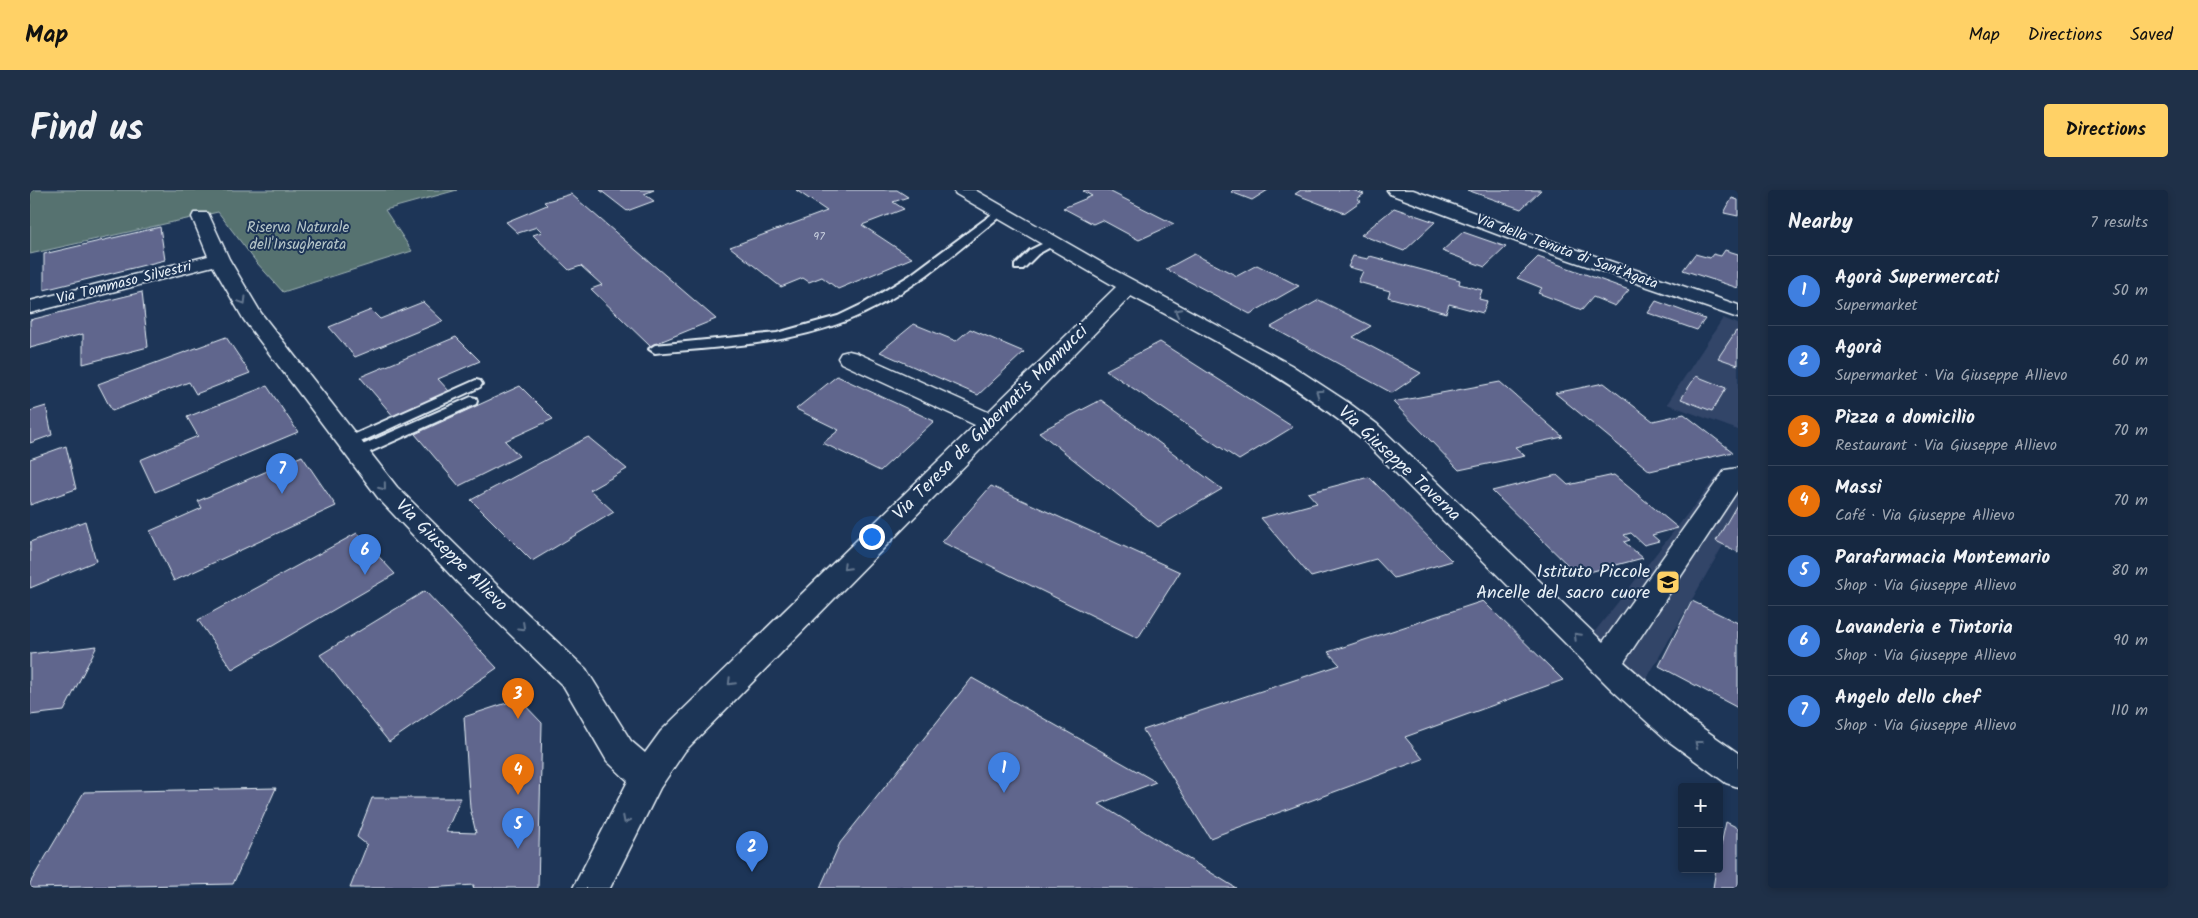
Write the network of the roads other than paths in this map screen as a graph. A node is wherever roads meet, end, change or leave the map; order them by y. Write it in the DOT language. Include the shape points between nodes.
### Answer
graph roads {
  1 [pos="962,190"];
  2 [pos="1396,190"];
  3 [pos="999,212"];
  4 [pos="202,217"];
  5 [pos="1052,242"];
  6 [pos="219,259"];
  7 [pos="1019,267"];
  8 [pos="1129,286"];
  9 [pos="30,307"];
  10 [pos="1738,312"];
  11 [pos="655,348"];
  12 [pos="849,358"];
  13 [pos="476,384"];
  14 [pos="471,401"];
  15 [pos="990,422"];
  16 [pos="353,448"];
  17 [pos="1734,476"];
  18 [pos="1605,664"];
  19 [pos="1738,772"];
  20 [pos="648,777"];
  21 [pos="591,888"];
  1 -- 3 [label="street, Via Giuseppe Taverna"];
  2 -- 10 [label="street, Via della Tenuta di Sant'Agata"];
  3 -- 5 [label="street, Via Giuseppe Taverna"];
  3 -- 11 [label="lane" via="896,290 866,308 832,322 773,337"];
  4 -- 6 [label="street, Via Giuseppe Allievo"];
  5 -- 7 [label="lane" via="1034,252"];
  5 -- 8 [label="street, Via Giuseppe Taverna"];
  6 -- 9 [label="street, Via Tommaso Silvestri"];
  6 -- 16 [label="street, Via Giuseppe Allievo, one-way" via="252,315"];
  8 -- 15 [label="street, Via Teresa de Gubernatis Mannucci"];
  18 -- 8 [label="street, Via Giuseppe Taverna, one-way" via="1352,417 1266,360"];
  12 -- 15 [label="street"];
  13 -- 16 [label="lane"];
  14 -- 16 [label="lane"];
  15 -- 20 [label="street, Via Teresa de Gubernatis Mannucci, one-way" via="690,722 660,757"];
  16 -- 20 [label="street, Via Giuseppe Allievo, one-way" via="388,493 575,678 619,751"];
  17 -- 18 [label="street"];
  19 -- 18 [label="street, Via Giuseppe Taverna, one-way" via="1673,725"];
  20 -- 21 [label="street, one-way"];
}
